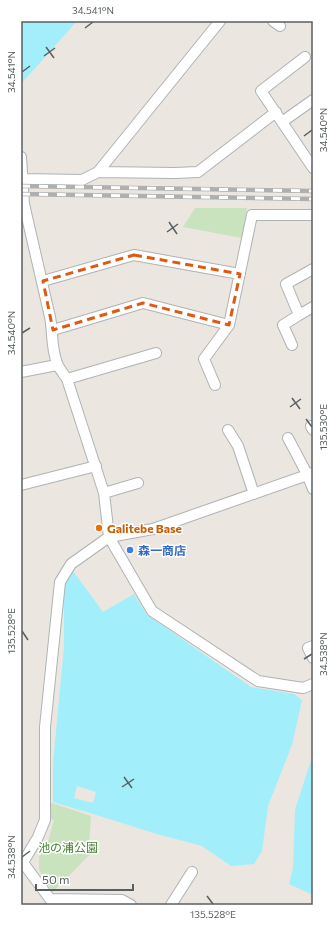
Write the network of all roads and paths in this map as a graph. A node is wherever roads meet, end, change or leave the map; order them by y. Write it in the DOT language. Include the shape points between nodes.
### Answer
graph roads {
  1 [pos="220,21"];
  2 [pos="305,58"];
  3 [pos="313,100"];
  4 [pos="276,112"];
  5 [pos="282,122"];
  6 [pos="21,157"];
  7 [pos="313,168"];
  8 [pos="98,172"];
  9 [pos="22,179"];
  10 [pos="313,215"];
  11 [pos="25,226"];
  12 [pos="313,269"];
  13 [pos="240,274"];
  14 [pos="43,281"];
  15 [pos="313,306"];
  16 [pos="299,315"];
  17 [pos="229,325"];
  18 [pos="53,330"];
  19 [pos="292,345"];
  20 [pos="156,353"];
  21 [pos="57,365"];
  22 [pos="21,372"];
  23 [pos="67,379"];
  24 [pos="215,384"];
  25 [pos="228,430"];
  26 [pos="288,438"];
  27 [pos="96,466"];
  28 [pos="310,474"];
  29 [pos="138,482"];
  30 [pos="21,486"];
  31 [pos="313,489"];
  32 [pos="104,493"];
  33 [pos="254,494"];
  34 [pos="109,537"];
  35 [pos="313,646"];
  36 [pos="313,658"];
  37 [pos="313,684"];
  38 [pos="22,863"];
  39 [pos="192,872"];
  40 [pos="52,902"];
  41 [pos="132,905"];
  42 [pos="171,905"];
  1 -- 8 [label="street"];
  2 -- 4 [label="street" via="261,91"];
  3 -- 5 [label="street"];
  4 -- 5 [label="street"];
  4 -- 8 [label="street" via="198,172"];
  5 -- 7 [label="street"];
  6 -- 9 [label="street"];
  8 -- 9 [label="street" via="82,180"];
  9 -- 11 [label="street"];
  10 -- 13 [label="street" via="252,215"];
  11 -- 14 [label="street"];
  12 -- 16 [label="street" via="286,284"];
  13 -- 14 [label="street" via="134,255"];
  13 -- 17 [label="street"];
  14 -- 18 [label="street"];
  15 -- 16 [label="street"];
  16 -- 19 [label="street" via="283,325"];
  17 -- 18 [label="street" via="143,303"];
  17 -- 24 [label="street" via="204,359"];
  18 -- 21 [label="street" via="53,348"];
  20 -- 23 [label="street"];
  21 -- 22 [label="street"];
  21 -- 23 [label="street"];
  23 -- 27 [label="street"];
  25 -- 33 [label="street" via="238,446"];
  26 -- 28 [label="street"];
  27 -- 30 [label="street"];
  27 -- 32 [label="street"];
  28 -- 31 [label="street"];
  28 -- 33 [label="street"];
  29 -- 32 [label="street"];
  32 -- 34 [label="street"];
  33 -- 34 [label="street" via="153,529"];
  34 -- 37 [label="street" via="152,611 258,681 303,688"];
  34 -- 38 [label="street" via="71,564 60,582 45,727 45,820"];
  35 -- 36 [label="street" via="308,648"];
  38 -- 40 [label="street"];
  39 -- 42 [label="street"];
  40 -- 41 [label="street" via="122,900"];
}
